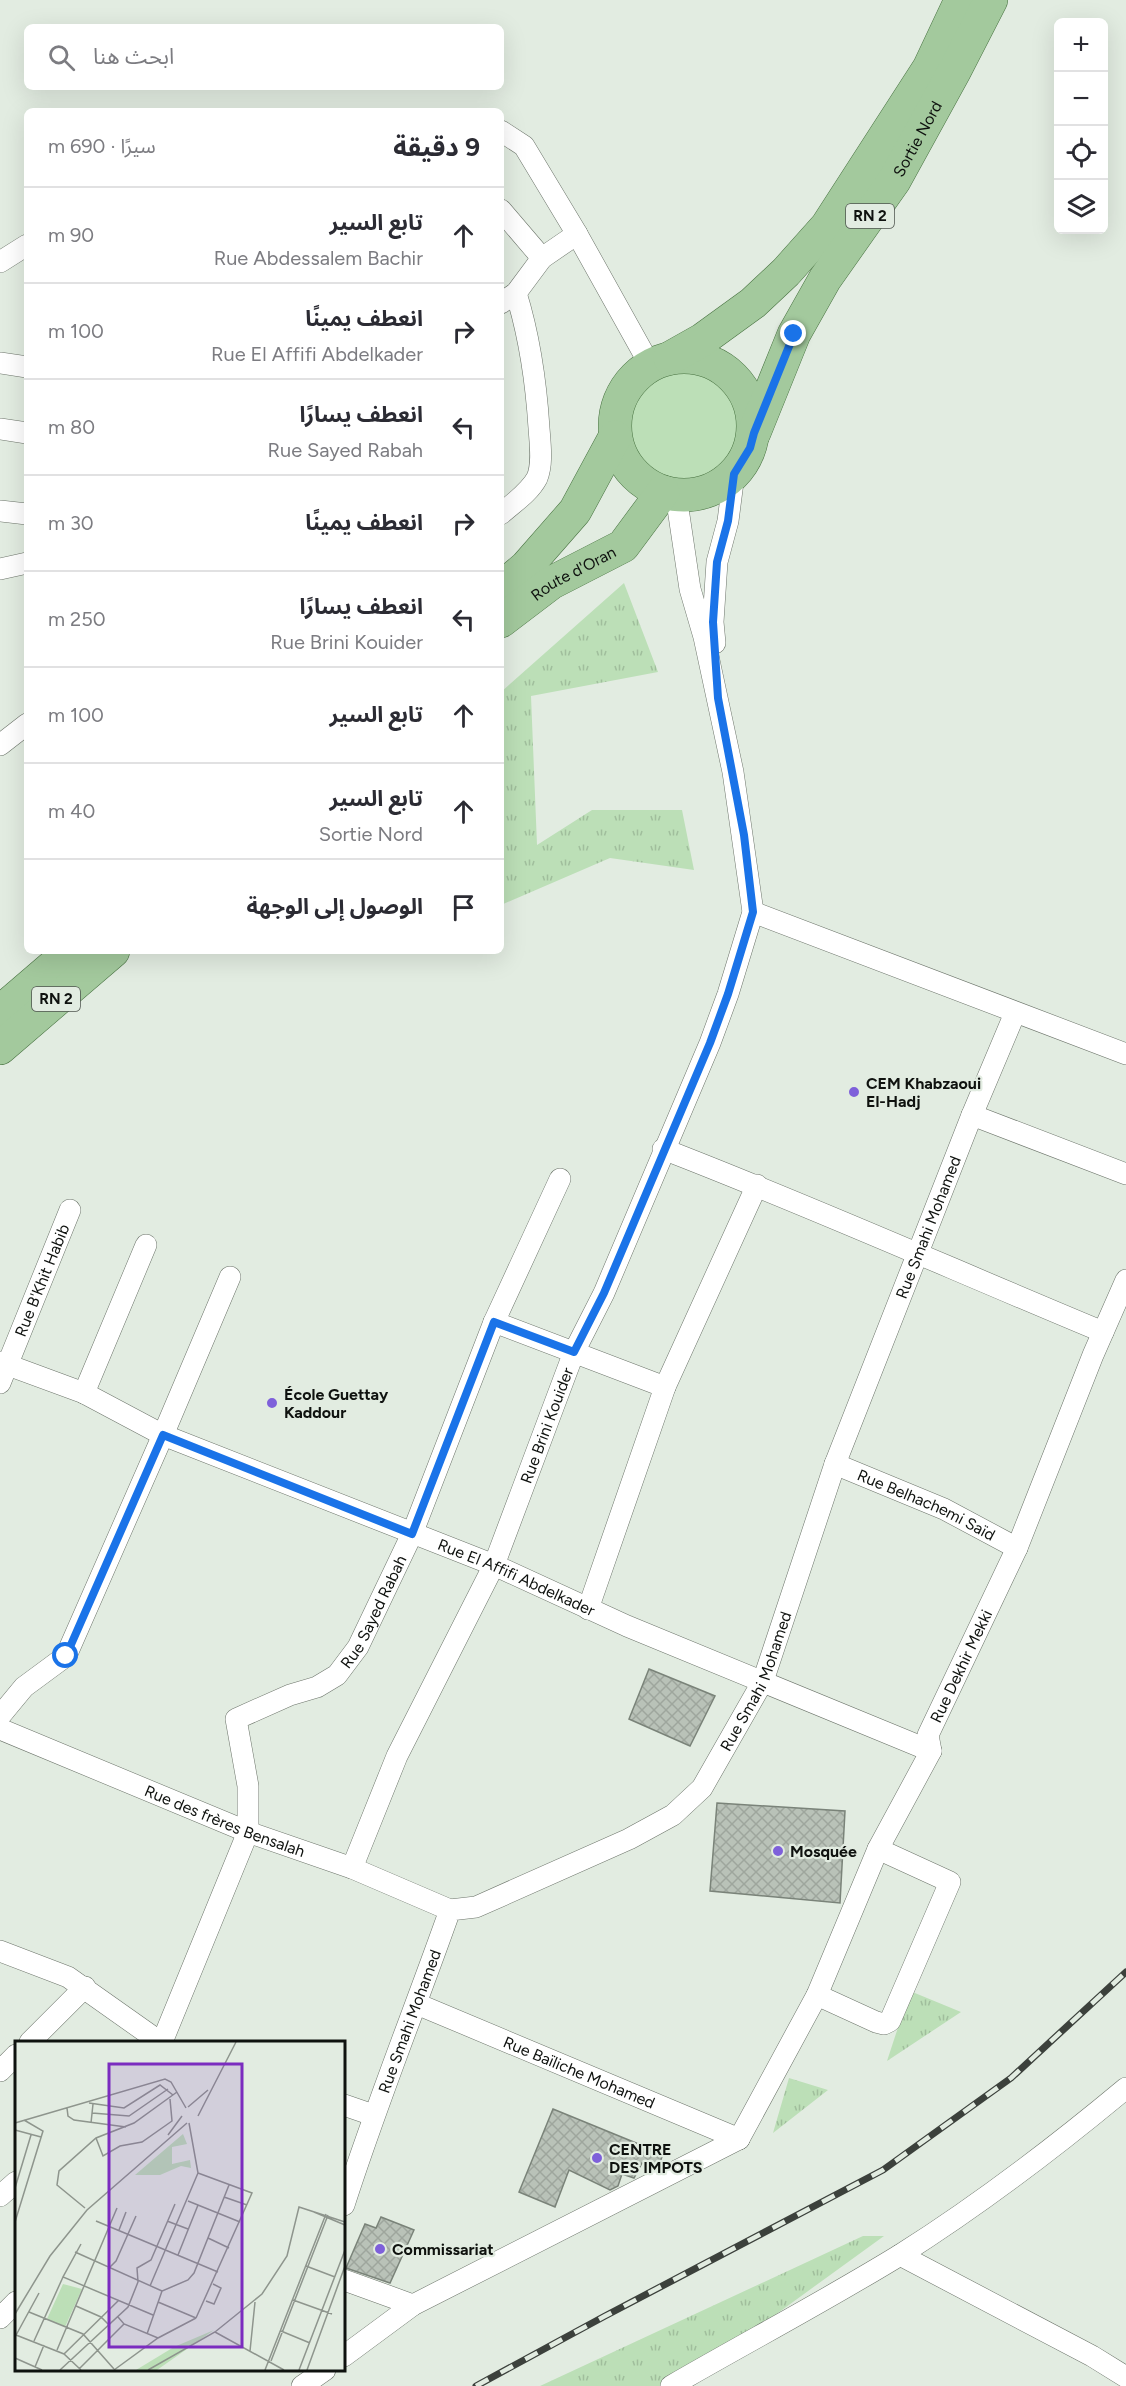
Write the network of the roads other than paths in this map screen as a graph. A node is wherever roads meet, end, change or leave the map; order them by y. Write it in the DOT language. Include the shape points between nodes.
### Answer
graph roads {
  1 [pos="961,0"];
  2 [pos="991,0"];
  3 [pos="504,133"];
  4 [pos="504,214"];
  5 [pos="578,234"];
  6 [pos="24,247"];
  7 [pos="542,258"];
  8 [pos="0,262"];
  9 [pos="508,298"];
  10 [pos="660,362"];
  11 [pos="0,363"];
  12 [pos="24,367"];
  13 [pos="0,429"];
  14 [pos="24,433"];
  15 [pos="754,433"];
  16 [pos="615,437"];
  17 [pos="734,474"];
  18 [pos="669,494"];
  19 [pos="0,511"];
  20 [pos="504,511"];
  21 [pos="24,514"];
  22 [pos="24,564"];
  23 [pos="0,569"];
  24 [pos="504,585"];
  25 [pos="504,619"];
  26 [pos="718,698"];
  27 [pos="24,726"];
  28 [pos="0,746"];
  29 [pos="753,912"];
  30 [pos="67,954"];
  31 [pos="110,954"];
  32 [pos="0,1011"];
  33 [pos="1015,1013"];
  34 [pos="0,1048"];
  35 [pos="1126,1054"];
  36 [pos="972,1115"];
  37 [pos="663,1149"];
  38 [pos="1126,1174"];
  39 [pos="560,1179"];
  40 [pos="757,1185"];
  41 [pos="70,1210"];
  42 [pos="146,1245"];
  43 [pos="919,1256"];
  44 [pos="230,1277"];
  45 [pos="1126,1280"];
  46 [pos="494,1322"];
  47 [pos="1103,1332"];
  48 [pos="574,1352"];
  49 [pos="3,1370"];
  50 [pos="665,1387"];
  51 [pos="84,1392"];
  52 [pos="163,1435"];
  53 [pos="835,1464"];
  54 [pos="412,1534"];
  55 [pos="1017,1548"];
  56 [pos="494,1565"];
  57 [pos="588,1609"];
  58 [pos="763,1681"];
  59 [pos="0,1716"];
  60 [pos="0,1729"];
  61 [pos="931,1751"];
  62 [pos="248,1832"];
  63 [pos="878,1849"];
  64 [pos="352,1868"];
  65 [pos="450,1910"];
  66 [pos="0,1951"];
  67 [pos="85,1987"];
  68 [pos="817,1995"];
  69 [pos="417,2004"];
  70 [pos="32,2041"];
  71 [pos="158,2041"];
  72 [pos="162,2041"];
  73 [pos="15,2056"];
  74 [pos="0,2071"];
  75 [pos="1126,2088"];
  76 [pos="345,2105"];
  77 [pos="373,2115"];
  78 [pos="739,2139"];
  79 [pos="345,2202"];
  80 [pos="900,2255"];
  81 [pos="345,2280"];
  82 [pos="15,2303"];
  83 [pos="413,2305"];
  84 [pos="0,2318"];
  85 [pos="345,2355"];
  86 [pos="324,2371"];
  87 [pos="1126,2377"];
  88 [pos="302,2386"];
  89 [pos="671,2386"];
  1 -- 10 [label="main road, RN 2" via="929,68 827,226 753,303 702,340"];
  2 -- 15 [label="main road, Sortie Nord / RN 2" via="894,182 825,279 794,334"];
  3 -- 5 [label="street" via="524,146"];
  4 -- 7 [label="street"];
  5 -- 7 [label="street"];
  5 -- 10 [label="street"];
  6 -- 8 [label="street"];
  7 -- 9 [label="street"];
  9 -- 20 [label="street" via="529,337 541,453 537,477 527,492"];
  10 -- 15 [label="main road" via="692,357 713,363 731,375 745,391"];
  10 -- 16 [label="main road" via="633,378 621,396 615,416"];
  11 -- 12 [label="street"];
  13 -- 14 [label="street"];
  15 -- 17 [label="main road"];
  16 -- 18 [label="main road" via="631,471 646,484"];
  16 -- 24 [label="main road, Route d'Oran" via="575,512"];
  17 -- 18 [label="main road" via="708,492"];
  17 -- 26 [label="street" via="728,521 717,562 714,602"];
  18 -- 25 [label="main road, Route d'Oran" via="623,546 551,583"];
  18 -- 26 [label="street"];
  19 -- 21 [label="street"];
  22 -- 23 [label="street"];
  26 -- 29 [label="street, Rue Brini Kouider" via="744,835"];
  27 -- 28 [label="street"];
  29 -- 33 [label="street"];
  29 -- 37 [label="street, Rue Brini Kouider" via="710,1043"];
  30 -- 32 [label="main road, RN 2"];
  31 -- 34 [label="main road, RN 2"];
  33 -- 35 [label="street"];
  33 -- 36 [label="street, Rue Smahi Mohamed"];
  36 -- 38 [label="street"];
  36 -- 43 [label="street, Rue Smahi Mohamed"];
  37 -- 40 [label="street"];
  37 -- 48 [label="street, Rue Brini Kouider" via="604,1293"];
  39 -- 46 [label="street, Rue Sayed Rabah"];
  40 -- 43 [label="street"];
  40 -- 50 [label="street"];
  41 -- 49 [label="street, Rue B'Khit Habib"];
  42 -- 51 [label="street"];
  43 -- 47 [label="street"];
  43 -- 53 [label="street, Rue Smahi Mohamed"];
  44 -- 52 [label="street"];
  45 -- 47 [label="street, Rue Dekhir Mekki"];
  46 -- 48 [label="street"];
  46 -- 54 [label="street, Rue Sayed Rabah"];
  47 -- 55 [label="street, Rue Dekhir Mekki"];
  48 -- 50 [label="street"];
  48 -- 56 [label="street, Rue Brini Kouider"];
  49 -- 51 [label="street, Rue El Affifi Abdelkader"];
  50 -- 57 [label="street"];
  51 -- 52 [label="street, Rue El Affifi Abdelkader"];
  52 -- 54 [label="street, Rue El Affifi Abdelkader"];
  52 -- 59 [label="street" via="66,1656 24,1687"];
  53 -- 55 [label="street, Rue Belhachemi Saïd" via="944,1509"];
  53 -- 58 [label="street, Rue Smahi Mohamed"];
  54 -- 56 [label="street, Rue El Affifi Abdelkader"];
  54 -- 62 [label="street, Rue Sayed Rabah" via="358,1647 337,1675 317,1687 236,1719 248,1786"];
  55 -- 61 [label="street, Rue Dekhir Mekki" via="928,1735"];
  56 -- 57 [label="street, Rue El Affifi Abdelkader"];
  56 -- 64 [label="street, Rue Brini Kouider" via="397,1756"];
  57 -- 58 [label="street, Rue El Affifi Abdelkader"];
  58 -- 61 [label="street, Rue El Affifi Abdelkader"];
  58 -- 65 [label="street, Rue Smahi Mohamed" via="702,1788 673,1815 629,1839 476,1907"];
  60 -- 62 [label="street, Rue des frères Bensalah"];
  61 -- 63 [label="street, Rue Dekhir Mekki"];
  62 -- 64 [label="street, Rue des frères Bensalah"];
  62 -- 72 [label="street"];
  63 -- 68 [label="street, Rue Dekhir Mekki"];
  63 -- 68 [label="street" via="950,1882 890,2021 876,2022"];
  64 -- 65 [label="street, Rue des frères Bensalah"];
  65 -- 69 [label="street, Rue Smahi Mohamed"];
  66 -- 67 [label="street"];
  67 -- 70 [label="street"];
  67 -- 71 [label="street"];
  68 -- 78 [label="street, Rue Dekhir Mekki"];
  69 -- 77 [label="street, Rue Smahi Mohamed"];
  69 -- 78 [label="street, Rue Baïliche Mohamed"];
  73 -- 74 [label="street"];
  75 -- 80 [label="street" via="1070,2135"];
  76 -- 77 [label="street"];
  77 -- 79 [label="street, Rue Smahi Mohamed"];
  78 -- 83 [label="street"];
  80 -- 87 [label="street"];
  80 -- 89 [label="street"];
  81 -- 83 [label="street"];
  82 -- 84 [label="street"];
  83 -- 85 [label="street"];
  86 -- 88 [label="street"];
}
